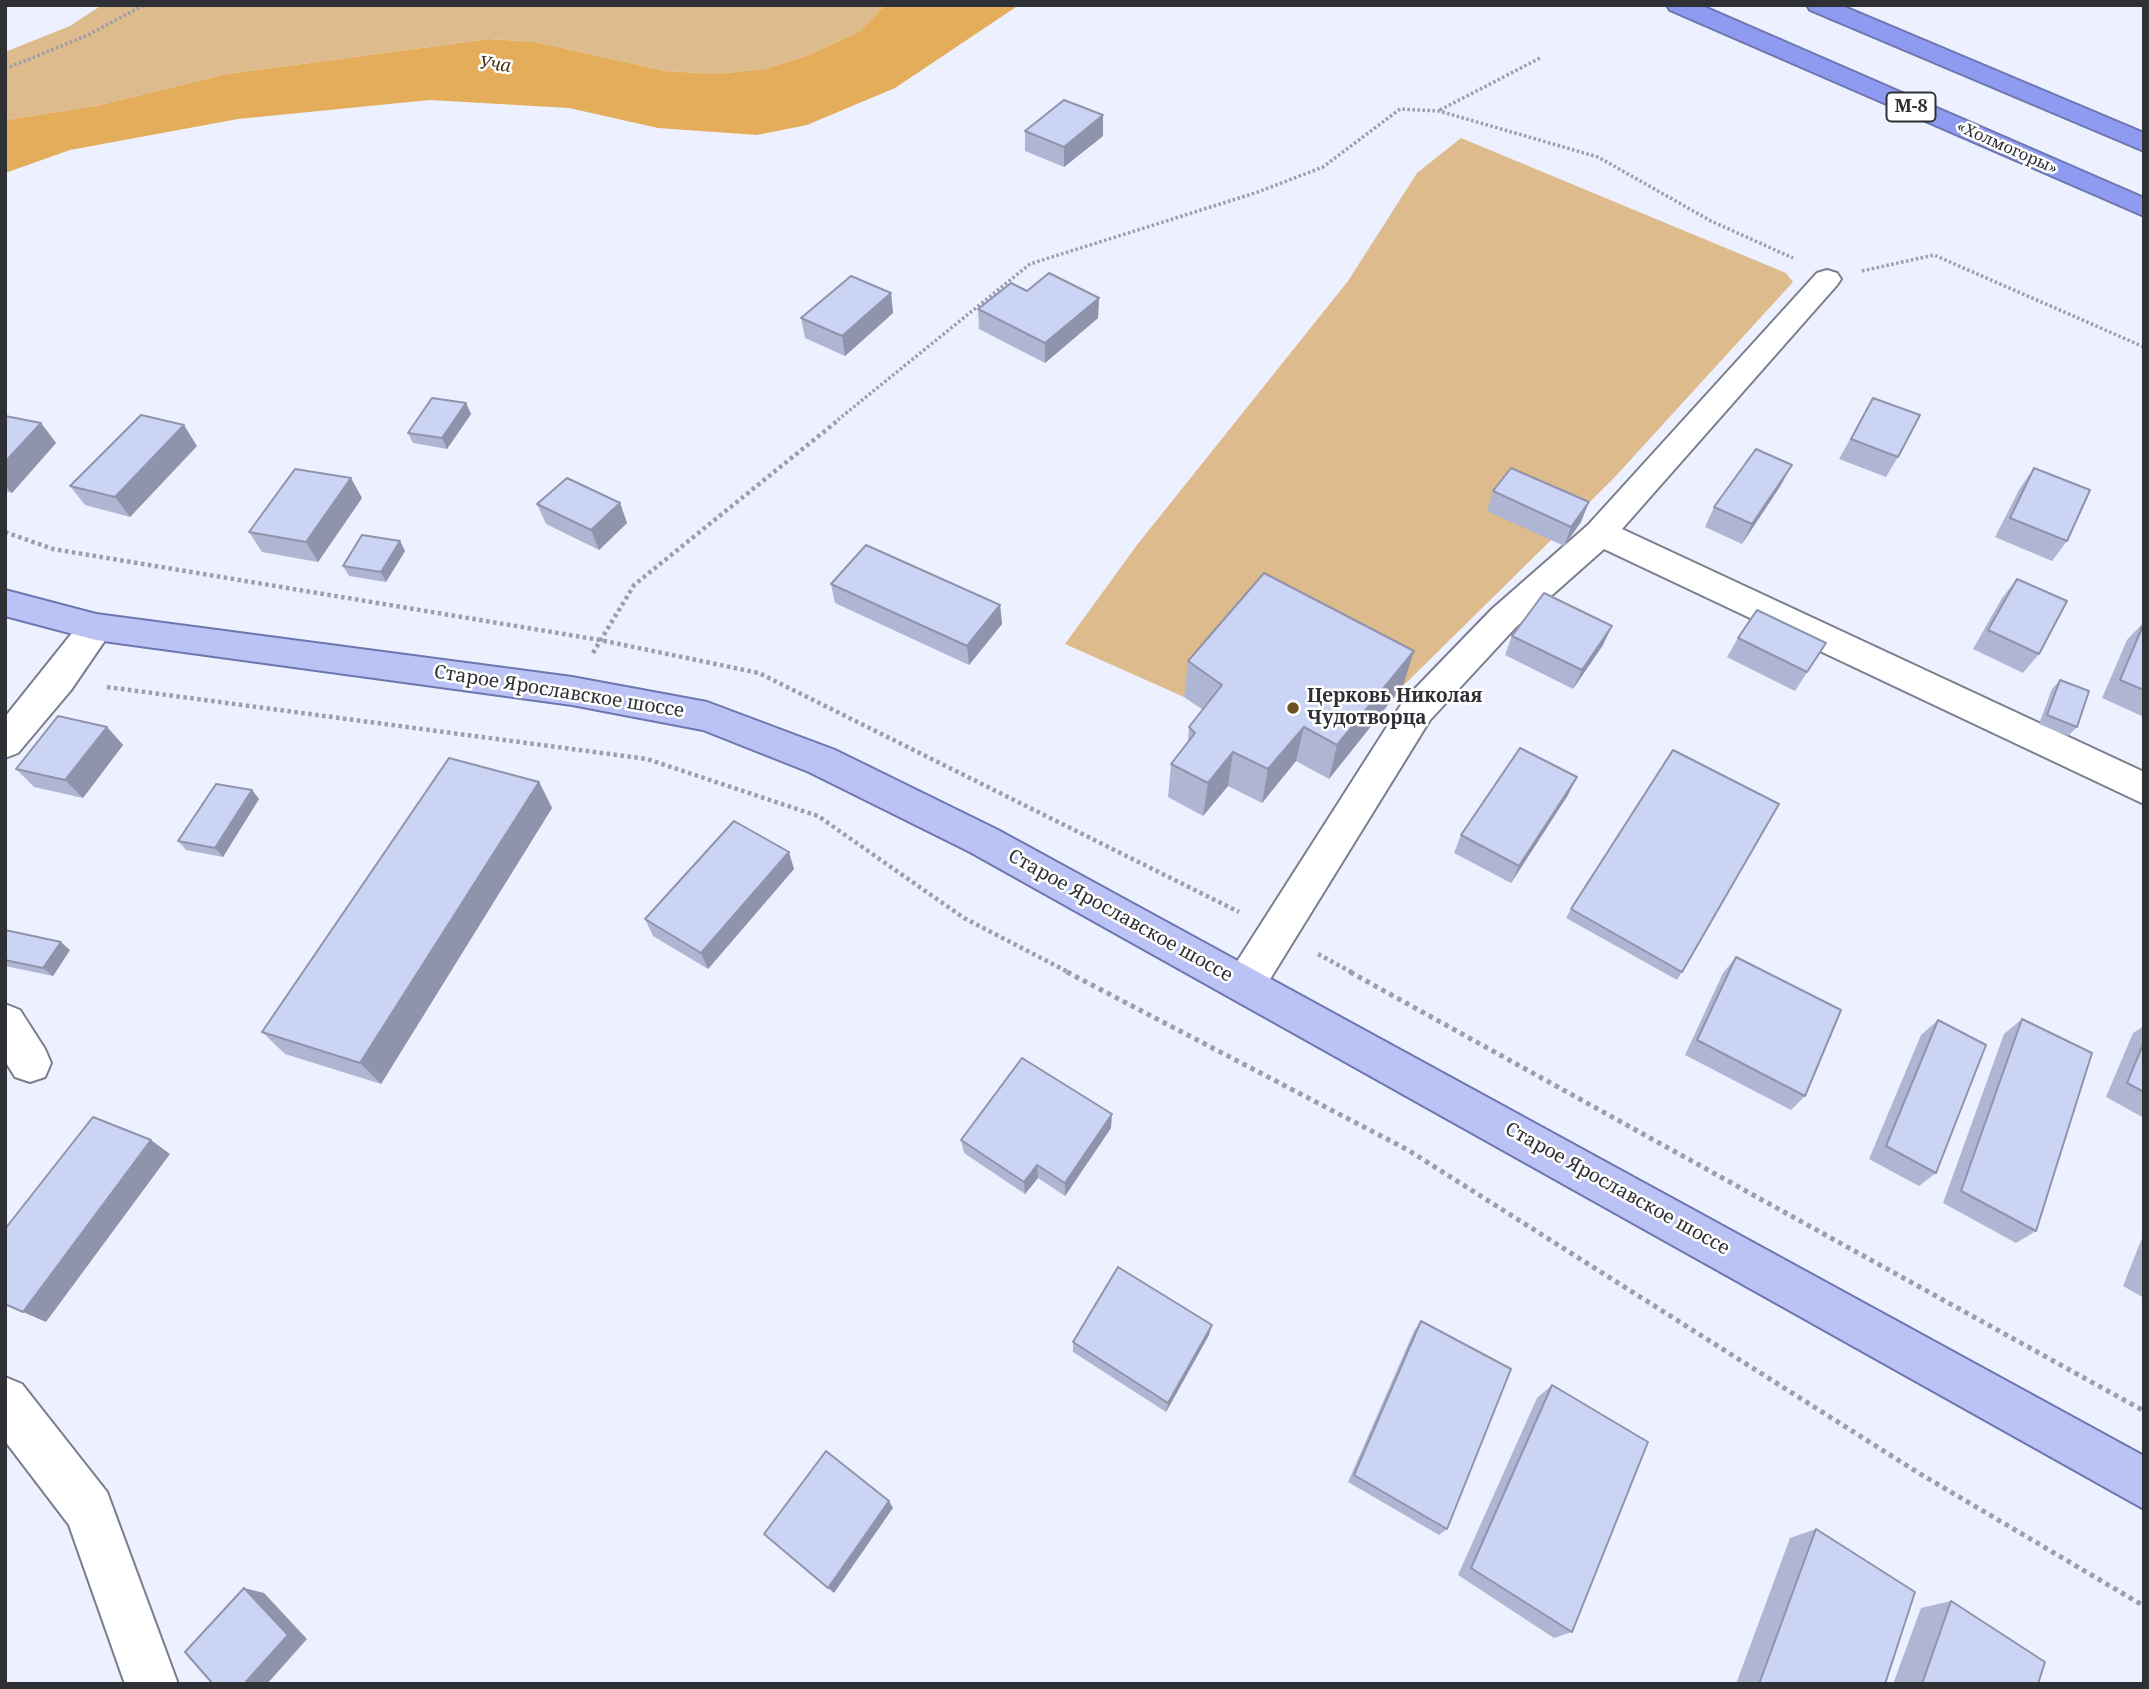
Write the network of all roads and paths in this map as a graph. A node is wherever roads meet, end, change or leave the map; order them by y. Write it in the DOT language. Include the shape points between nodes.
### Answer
graph roads {
  1 [pos="144,5"];
  2 [pos="1679,5"];
  3 [pos="1819,5"];
  4 [pos="1542,57"];
  5 [pos="5,69"];
  6 [pos="1439,111"];
  7 [pos="2110,128"];
  8 [pos="2144,142"];
  9 [pos="2144,208"];
  10 [pos="1827,279"];
  11 [pos="2144,347"];
  12 [pos="1600,533"];
  13 [pos="5,603"];
  14 [pos="96,627"];
  15 [pos="58,680"];
  16 [pos="572,691"];
  17 [pos="5,744"];
  18 [pos="2144,789"];
  19 [pos="1245,984"];
  20 [pos="5,1023"];
  21 [pos="30,1063"];
  22 [pos="5,1401"];
  23 [pos="2144,1484"];
  24 [pos="2144,1606"];
  25 [pos="152,1684"];
  1 -- 5 [label="path" via="88,35"];
  2 -- 9 [label="highway, «Холмогоры» / М-8"];
  3 -- 7 [label="highway"];
  4 -- 6 [label="path"];
  6 -- 10 [label="path" via="1598,157"];
  6 -- 16 [label="path" via="1400,109 1323,167 1030,264 634,585"];
  7 -- 8 [label="main road"];
  10 -- 11 [label="path" via="1934,255"];
  10 -- 12 [label="street"];
  12 -- 18 [label="street"];
  12 -- 19 [label="street" via="1504,618 1417,710"];
  13 -- 14 [label="main road, Старое Ярославское шоссе"];
  14 -- 15 [label="street"];
  14 -- 16 [label="main road, Старое Ярославское шоссе"];
  15 -- 17 [label="street"];
  15 -- 24 [label="path" via="647,759 818,816 964,918 1408,1150 1917,1472"];
  16 -- 19 [label="main road, Старое Ярославское шоссе" via="707,716 822,761 984,841"];
  19 -- 23 [label="main road, Старое Ярославское шоссе"];
  20 -- 21 [label="street"];
  22 -- 25 [label="street" via="89,1510"];
}
